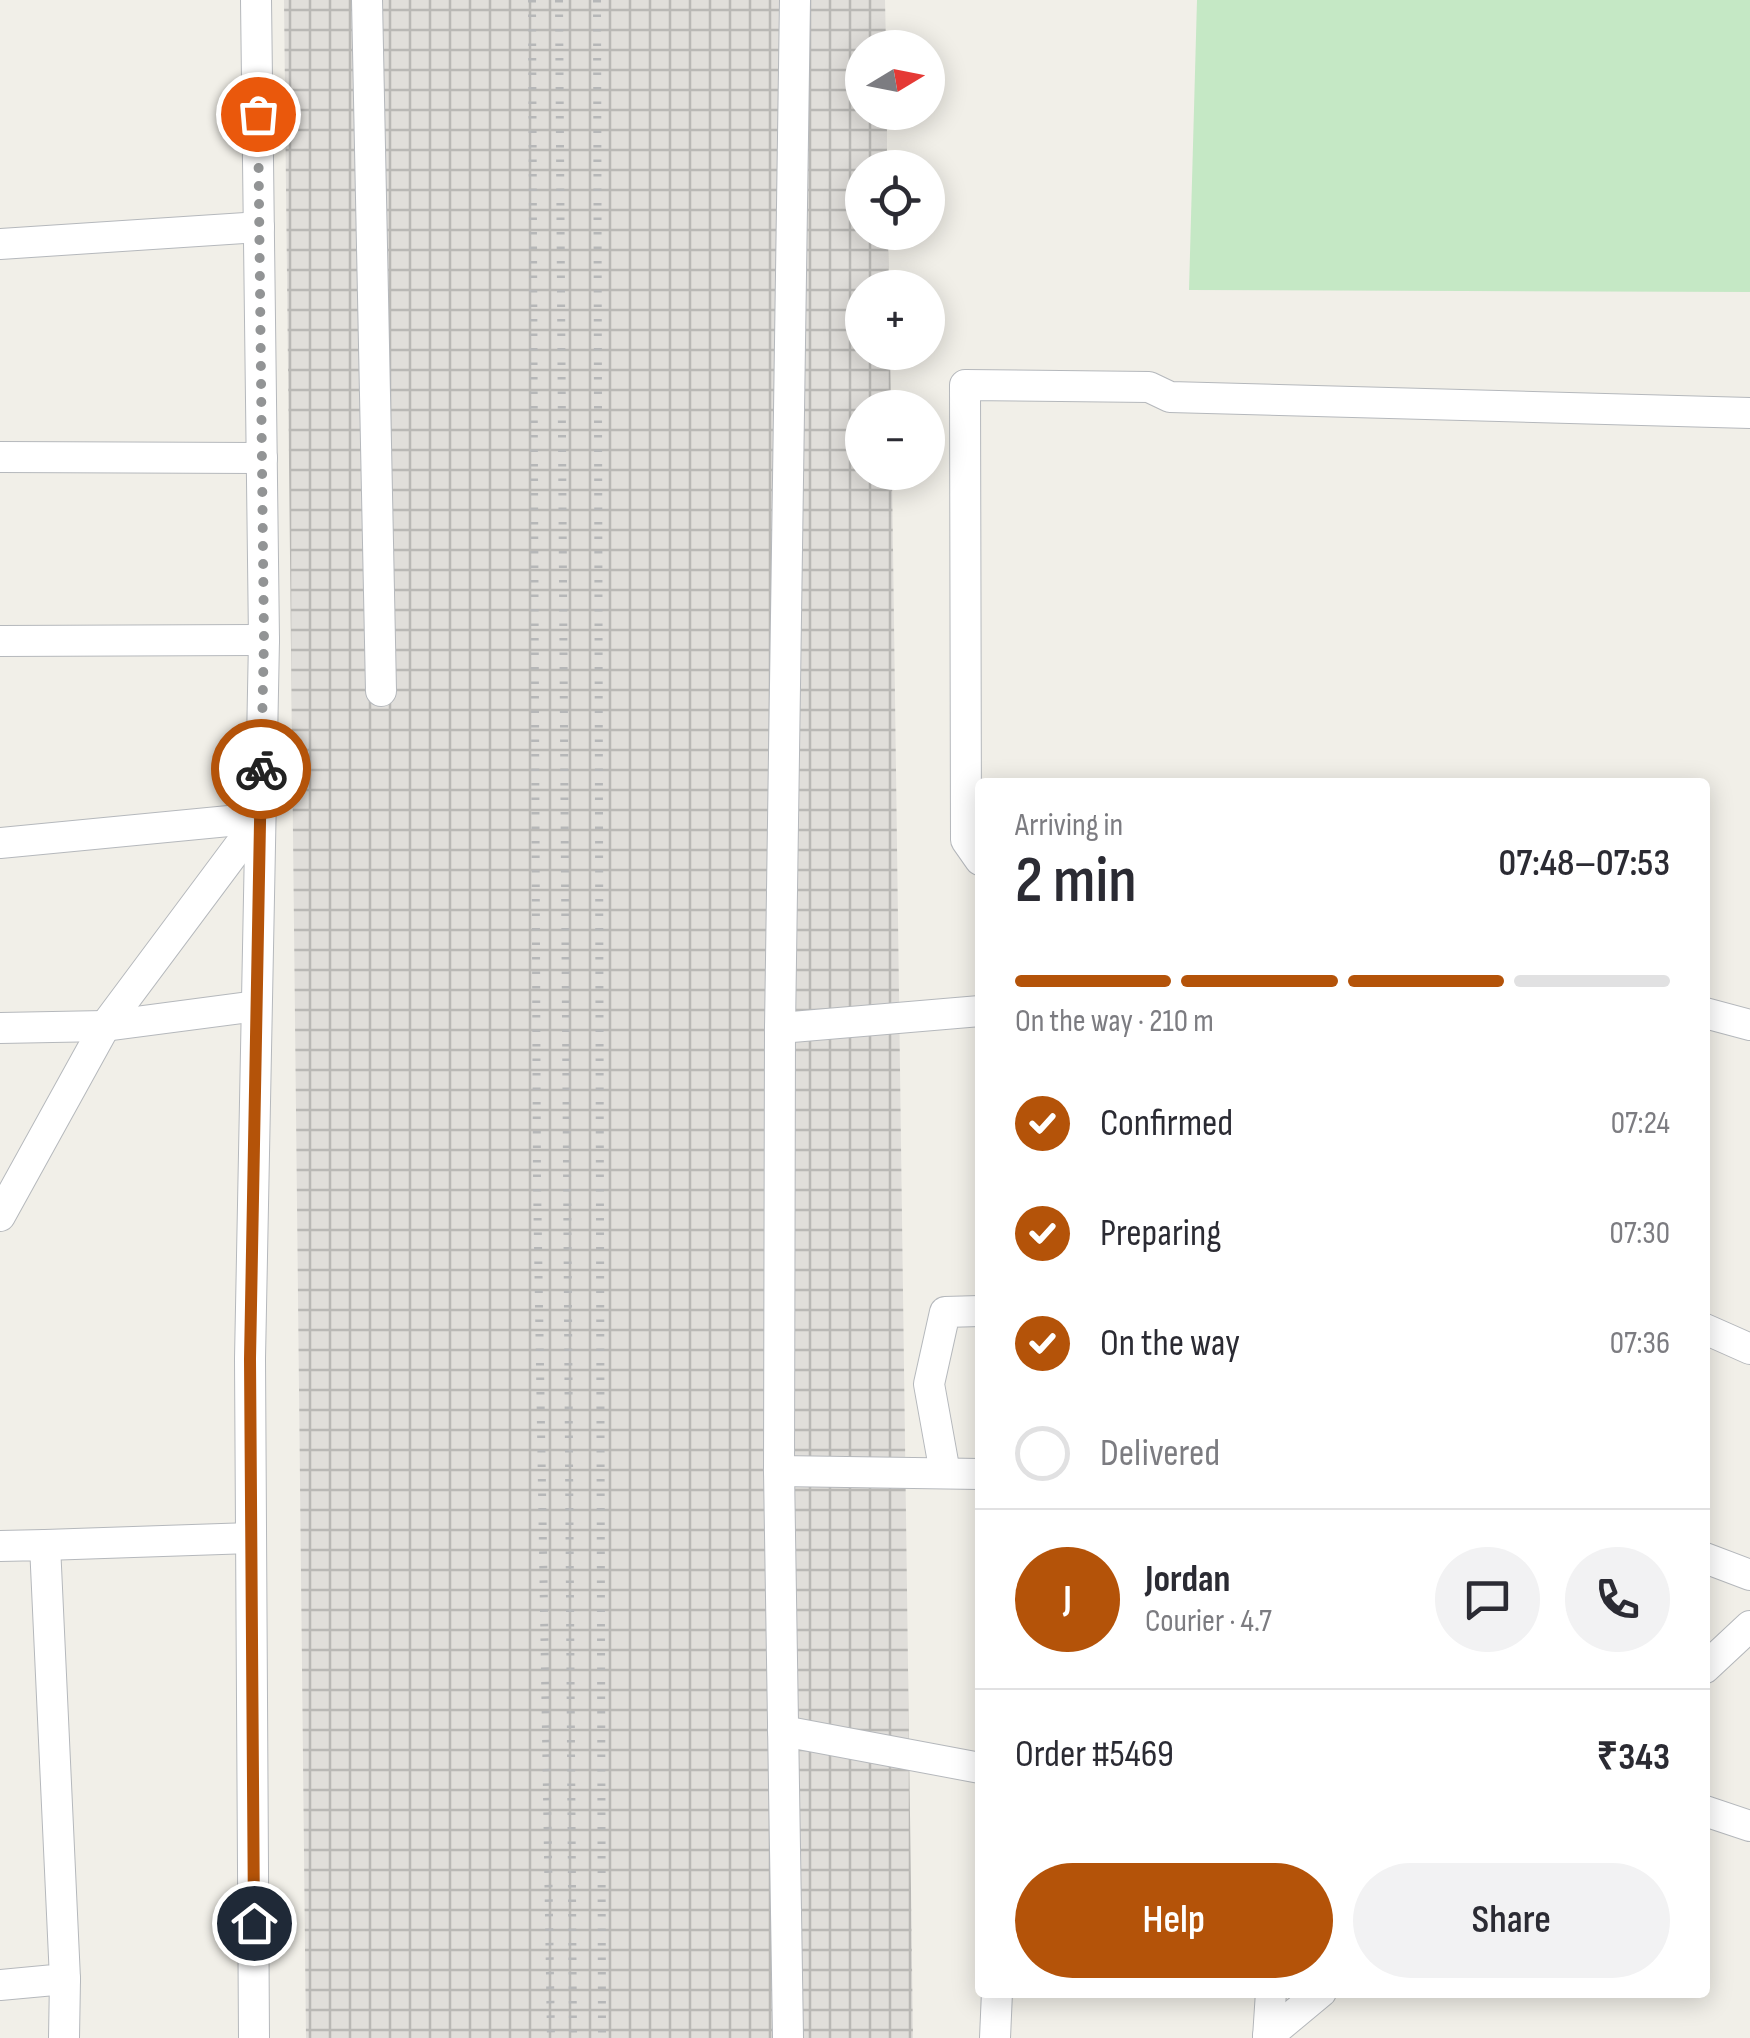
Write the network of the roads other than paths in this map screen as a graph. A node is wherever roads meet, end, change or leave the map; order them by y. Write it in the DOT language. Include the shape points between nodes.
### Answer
graph roads {
  1 [pos="256,0"];
  2 [pos="367,0"];
  3 [pos="795,0"];
  4 [pos="259,228"];
  5 [pos="0,244"];
  6 [pos="1750,413"];
  7 [pos="0,457"];
  8 [pos="262,458"];
  9 [pos="0,640"];
  10 [pos="264,640"];
  11 [pos="381,691"];
  12 [pos="260,818"];
  13 [pos="0,843"];
  14 [pos="975,853"];
  15 [pos="256,1006"];
  16 [pos="975,1012"];
  17 [pos="1710,1013"];
  18 [pos="1750,1024"];
  19 [pos="105,1026"];
  20 [pos="0,1028"];
  21 [pos="780,1028"];
  22 [pos="0,1216"];
  23 [pos="975,1311"];
  24 [pos="1710,1331"];
  25 [pos="1750,1350"];
  26 [pos="779,1471"];
  27 [pos="945,1474"];
  28 [pos="975,1474"];
  29 [pos="251,1538"];
  30 [pos="44,1545"];
  31 [pos="0,1546"];
  32 [pos="1710,1560"];
  33 [pos="1750,1576"];
  34 [pos="1750,1626"];
  35 [pos="1710,1663"];
  36 [pos="783,1731"];
  37 [pos="975,1767"];
  38 [pos="1710,1814"];
  39 [pos="1750,1826"];
  40 [pos="65,1979"];
  41 [pos="0,1984"];
  42 [pos="997,1998"];
  43 [pos="1271,1998"];
  44 [pos="1314,1998"];
  45 [pos="1268,2037"];
  46 [pos="64,2038"];
  47 [pos="254,2038"];
  48 [pos="788,2038"];
  49 [pos="995,2038"];
  1 -- 4 [label="street"];
  2 -- 11 [label="street"];
  3 -- 21 [label="street"];
  4 -- 5 [label="street"];
  4 -- 8 [label="street"];
  6 -- 14 [label="street" via="965,385 966,840"];
  7 -- 8 [label="street"];
  8 -- 10 [label="street"];
  9 -- 10 [label="street"];
  10 -- 12 [label="street"];
  12 -- 13 [label="street"];
  12 -- 15 [label="street"];
  12 -- 19 [label="street"];
  15 -- 19 [label="street"];
  15 -- 29 [label="street"];
  16 -- 21 [label="street"];
  17 -- 18 [label="street"];
  19 -- 20 [label="street"];
  19 -- 22 [label="street"];
  21 -- 26 [label="street"];
  23 -- 27 [label="street" via="945,1312 929,1384"];
  24 -- 25 [label="street"];
  26 -- 27 [label="street"];
  26 -- 36 [label="street"];
  27 -- 28 [label="street"];
  29 -- 30 [label="street"];
  29 -- 47 [label="street"];
  30 -- 31 [label="street"];
  30 -- 40 [label="street"];
  32 -- 33 [label="street"];
  34 -- 35 [label="street"];
  36 -- 37 [label="street"];
  36 -- 48 [label="street"];
  38 -- 39 [label="street"];
  40 -- 41 [label="street"];
  40 -- 46 [label="street"];
  42 -- 49 [label="street"];
  43 -- 45 [label="street"];
  44 -- 45 [label="street"];
}
